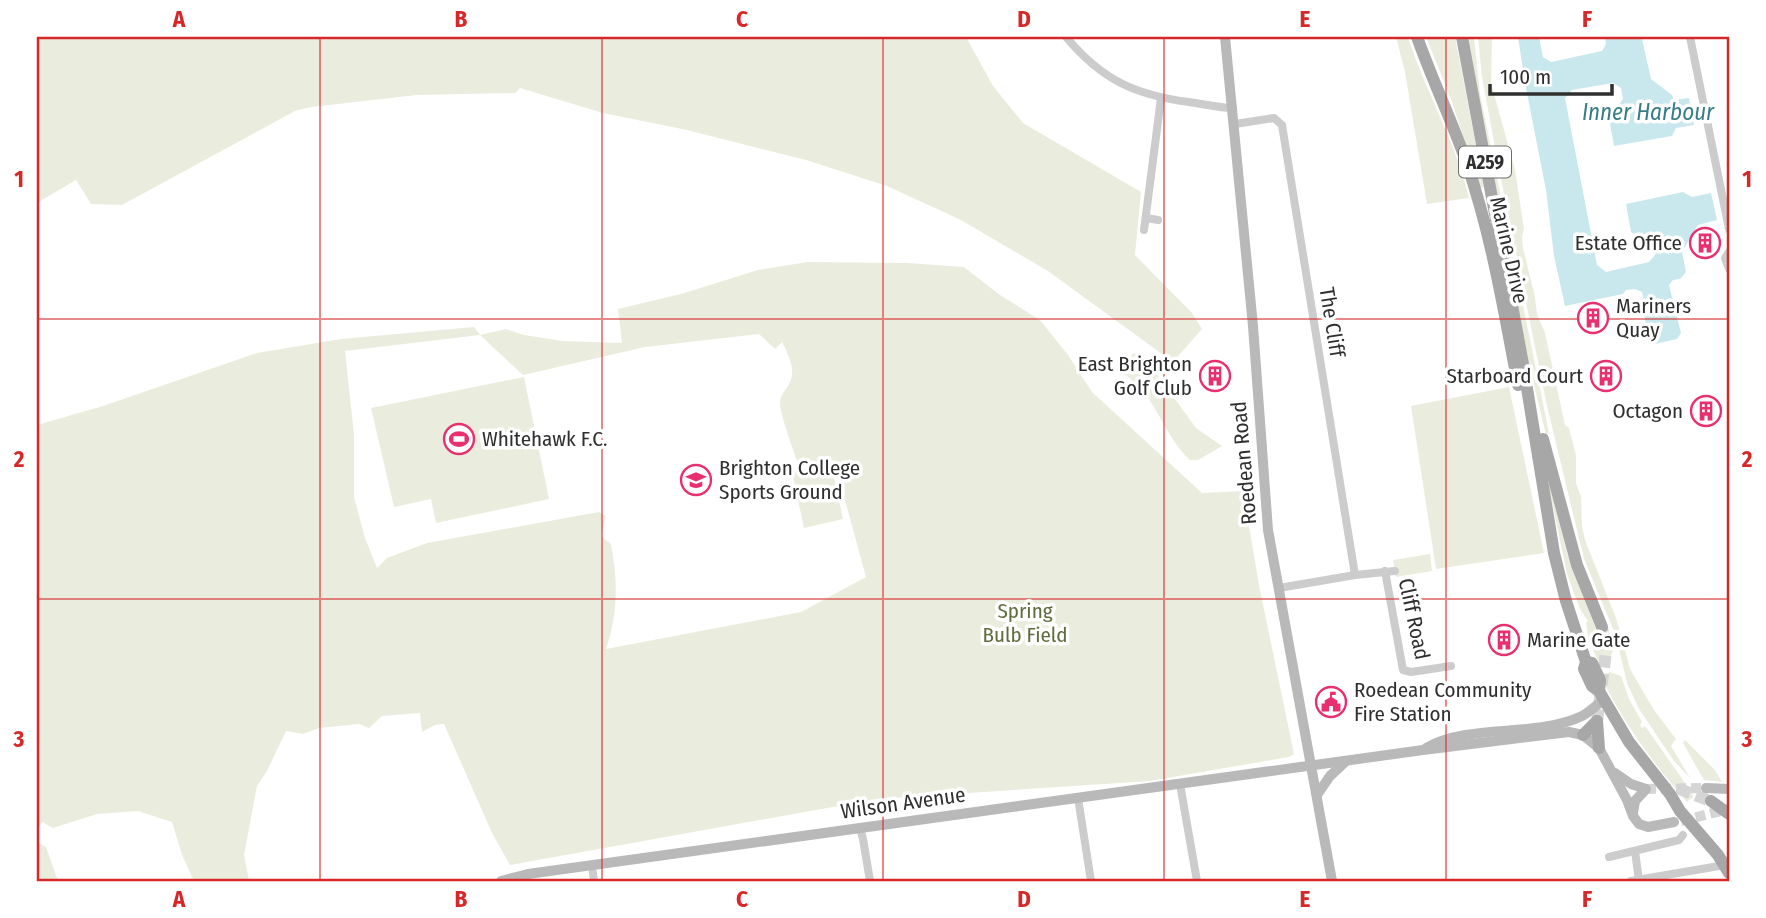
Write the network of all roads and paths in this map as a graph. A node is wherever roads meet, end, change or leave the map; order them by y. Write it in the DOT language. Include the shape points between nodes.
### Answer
graph roads {
  1 [pos="1066,37"];
  2 [pos="1225,37"];
  3 [pos="1417,37"];
  4 [pos="1462,37"];
  5 [pos="1690,37"];
  6 [pos="1161,98"];
  7 [pos="1233,108"];
  8 [pos="1235,124"];
  9 [pos="1146,218"];
  10 [pos="1158,219"];
  11 [pos="1729,229"];
  12 [pos="1144,230"];
  13 [pos="1729,243"];
  14 [pos="1728,253"];
  15 [pos="1729,270"];
  16 [pos="1523,364"];
  17 [pos="1540,478"];
  18 [pos="1385,571"];
  19 [pos="1395,571"];
  20 [pos="1355,575"];
  21 [pos="1279,588"];
  22 [pos="1602,627"];
  23 [pos="1451,666"];
  24 [pos="1602,695"];
  25 [pos="1583,735"];
  26 [pos="1599,748"];
  27 [pos="1423,750"];
  28 [pos="1345,762"];
  29 [pos="1311,765"];
  30 [pos="1611,770"];
  31 [pos="1181,784"];
  32 [pos="1727,788"];
  33 [pos="1709,794"];
  34 [pos="1317,795"];
  35 [pos="1078,798"];
  36 [pos="1729,814"];
  37 [pos="1633,816"];
  38 [pos="1674,822"];
  39 [pos="860,828"];
  40 [pos="1683,835"];
  41 [pos="1635,851"];
  42 [pos="1609,857"];
  43 [pos="1728,865"];
  44 [pos="592,866"];
  45 [pos="501,881"];
  46 [pos="594,881"];
  47 [pos="870,881"];
  48 [pos="1091,881"];
  49 [pos="1197,881"];
  50 [pos="1332,881"];
  51 [pos="1636,881"];
  1 -- 6 [label="street" via="1114,80"];
  2 -- 7 [label="street, Roedean Road"];
  3 -- 17 [label="main road, Marine Drive / A259" via="1477,197 1530,453"];
  4 -- 16 [label="main road, Marine Drive / A259"];
  5 -- 11 [label="street"];
  6 -- 7 [label="street"];
  6 -- 9 [label="street"];
  7 -- 8 [label="street, Roedean Road"];
  8 -- 20 [label="street, The Cliff" via="1274,118 1282,125"];
  8 -- 21 [label="street, Roedean Road" via="1268,530"];
  9 -- 10 [label="street"];
  9 -- 12 [label="street"];
  13 -- 14 [label="street"];
  14 -- 15 [label="street" via="1725,262"];
  16 -- 17 [label="main road, Marine Drive / A259"];
  16 -- 22 [label="main road" via="1577,565"];
  17 -- 24 [label="main road, Marine Drive / A259" via="1566,601"];
  18 -- 19 [label="street"];
  18 -- 20 [label="street"];
  18 -- 23 [label="street, Cliff Road" via="1403,670"];
  20 -- 21 [label="street"];
  21 -- 29 [label="street, Roedean Road"];
  24 -- 27 [label="street" via="1589,712 1575,719 1441,740"];
  24 -- 43 [label="main road, Marine Drive / A259" via="1629,742 1680,811"];
  25 -- 26 [label="street"];
  25 -- 26 [label="main road" via="1597,721"];
  25 -- 27 [label="street" via="1565,733"];
  26 -- 30 [label="street"];
  27 -- 28 [label="street, Wilson Avenue"];
  28 -- 29 [label="street, Wilson Avenue"];
  28 -- 34 [label="street"];
  29 -- 31 [label="street, Wilson Avenue"];
  29 -- 34 [label="street, Roedean Road"];
  30 -- 37 [label="street"];
  30 -- 37 [label="street" via="1646,789 1635,802"];
  31 -- 35 [label="street, Wilson Avenue"];
  31 -- 49 [label="street"];
  32 -- 33 [label="street"];
  33 -- 36 [label="main road"];
  34 -- 50 [label="street, Roedean Road"];
  35 -- 39 [label="street, Wilson Avenue"];
  35 -- 48 [label="street"];
  37 -- 38 [label="street" via="1648,827"];
  39 -- 44 [label="street, Wilson Avenue"];
  39 -- 47 [label="street"];
  40 -- 41 [label="street"];
  41 -- 42 [label="street"];
  41 -- 51 [label="street"];
  43 -- 51 [label="street"];
  44 -- 45 [label="street, Wilson Avenue"];
  44 -- 46 [label="street"];
}
